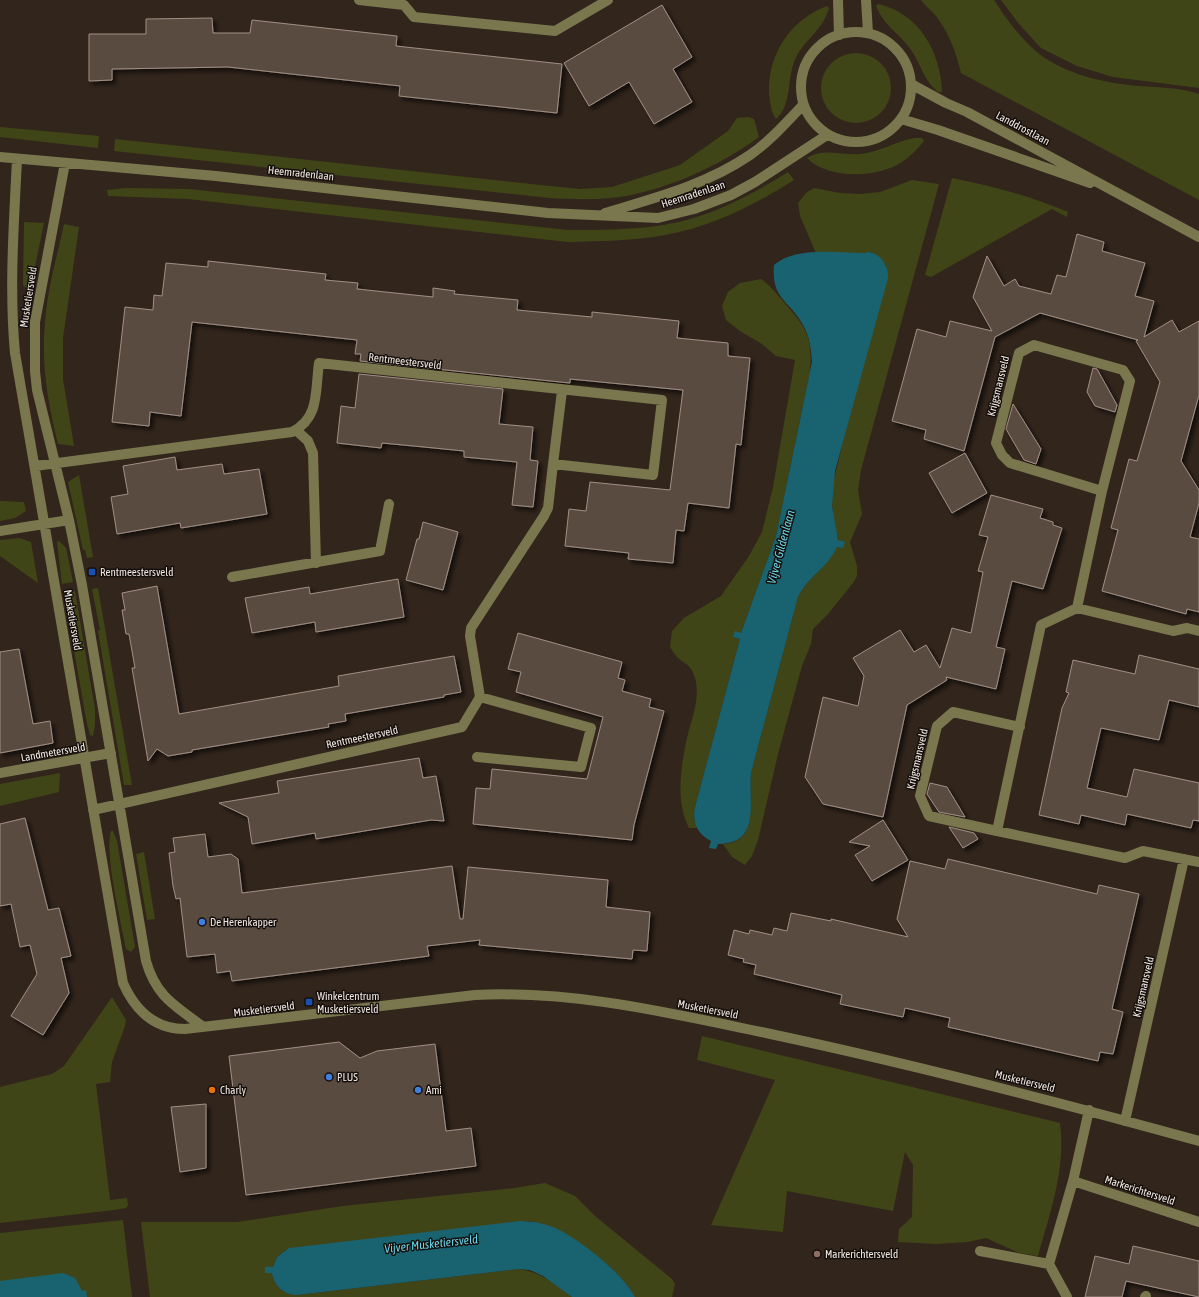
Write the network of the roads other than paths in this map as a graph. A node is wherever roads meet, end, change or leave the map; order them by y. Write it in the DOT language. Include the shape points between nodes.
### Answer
graph roads {
  1 [pos="359,0"];
  2 [pos="608,0"];
  3 [pos="838,0"];
  4 [pos="866,0"];
  5 [pos="868,33"];
  6 [pos="839,35"];
  7 [pos="911,84"];
  8 [pos="803,105"];
  9 [pos="901,119"];
  10 [pos="826,134"];
  11 [pos="0,157"];
  12 [pos="17,159"];
  13 [pos="65,163"];
  14 [pos="1122,195"];
  15 [pos="598,215"];
  16 [pos="1199,237"];
  17 [pos="562,391"];
  18 [pos="296,430"];
  19 [pos="55,463"];
  20 [pos="553,464"];
  21 [pos="35,466"];
  22 [pos="1102,491"];
  23 [pos="389,504"];
  24 [pos="69,520"];
  25 [pos="45,524"];
  26 [pos="0,531"];
  27 [pos="316,563"];
  28 [pos="232,577"];
  29 [pos="1076,608"];
  30 [pos="1199,631"];
  31 [pos="480,697"];
  32 [pos="1020,727"];
  33 [pos="111,753"];
  34 [pos="477,757"];
  35 [pos="84,758"];
  36 [pos="0,774"];
  37 [pos="119,805"];
  38 [pos="93,810"];
  39 [pos="997,831"];
  40 [pos="1184,859"];
  41 [pos="1199,862"];
  42 [pos="202,1026"];
  43 [pos="1089,1110"];
  44 [pos="1125,1121"];
  45 [pos="1199,1141"];
  46 [pos="1073,1181"];
  47 [pos="1199,1222"];
  48 [pos="980,1251"];
  49 [pos="1049,1264"];
  50 [pos="1067,1297"];
  1 -- 2 [label="street" via="404,5 414,17 555,31"];
  3 -- 6 [label="street"];
  4 -- 5 [label="street"];
  5 -- 6 [label="street" via="853,32"];
  5 -- 7 [label="street" via="893,46 902,57"];
  6 -- 8 [label="street" via="814,50 806,62 800,90"];
  7 -- 9 [label="street" via="909,103"];
  7 -- 14 [label="street, Landdrostlaan"];
  8 -- 10 [label="street" via="812,122"];
  8 -- 15 [label="street, Heemradenlaan" via="770,139 722,172 685,188"];
  9 -- 10 [label="street" via="889,131 869,141 842,141"];
  9 -- 14 [label="street, Landdrostlaan"];
  10 -- 15 [label="street, Heemradenlaan" via="756,182 719,200 658,218"];
  11 -- 12 [label="street, Heemradenlaan"];
  12 -- 13 [label="street, Heemradenlaan"];
  12 -- 21 [label="street, Musketiersveld" via="12,326"];
  13 -- 15 [label="street, Heemradenlaan" via="216,176 548,213"];
  13 -- 19 [label="street, Musketiersveld" via="35,322 37,390"];
  14 -- 16 [label="street, Landdrostlaan"];
  17 -- 18 [label="street, Rentmeestersveld" via="319,363 314,411 305,425"];
  17 -- 20 [label="street"];
  17 -- 20 [label="street, Rentmeestersveld" via="662,400 654,475"];
  18 -- 19 [label="street"];
  18 -- 27 [label="street" via="308,441 313,453"];
  19 -- 21 [label="street"];
  19 -- 24 [label="street, Musketiersveld"];
  20 -- 31 [label="street" via="548,508 544,516 472,625 470,636"];
  21 -- 25 [label="street, Musketiersveld"];
  22 -- 22 [label="street, Krijgsmansveld" via="1130,381 1123,370 1034,345 1019,353 996,443 1002,456 1010,463"];
  22 -- 29 [label="street, Krijgsmansveld"];
  23 -- 27 [label="street" via="380,551"];
  24 -- 25 [label="street"];
  24 -- 33 [label="street, Musketiersveld"];
  25 -- 26 [label="street"];
  25 -- 35 [label="street, Musketiersveld"];
  27 -- 28 [label="street"];
  29 -- 30 [label="street" via="1173,631 1188,628"];
  29 -- 32 [label="street" via="1041,625"];
  31 -- 34 [label="street" via="591,728 581,767"];
  31 -- 37 [label="street, Rentmeestersveld" via="462,727"];
  32 -- 39 [label="street"];
  32 -- 39 [label="street, Krijgsmansveld" via="953,712 937,726 920,796 929,816"];
  33 -- 35 [label="street, Landmetersveld"];
  33 -- 37 [label="street, Musketiersveld"];
  35 -- 36 [label="street, Landmetersveld"];
  35 -- 38 [label="street, Musketiersveld"];
  37 -- 38 [label="street, Rentmeestersveld"];
  37 -- 42 [label="street, Musketiersveld" via="149,974 166,999"];
  38 -- 42 [label="street, Musketiersveld" via="123,983 130,998 139,1011 165,1027 185,1029"];
  39 -- 40 [label="street, Krijgsmansveld" via="1125,858 1143,851"];
  40 -- 41 [label="street, Krijgsmansveld"];
  40 -- 44 [label="street, Krijgsmansveld"];
  42 -- 43 [label="street, Musketiersveld" via="475,995 556,996 632,1006 823,1045"];
  43 -- 44 [label="street, Musketiersveld"];
  43 -- 46 [label="street"];
  44 -- 45 [label="street, Musketiersveld"];
  46 -- 47 [label="street, Markerichtersveld"];
  46 -- 49 [label="street"];
  48 -- 49 [label="street"];
  49 -- 50 [label="street"];
}
